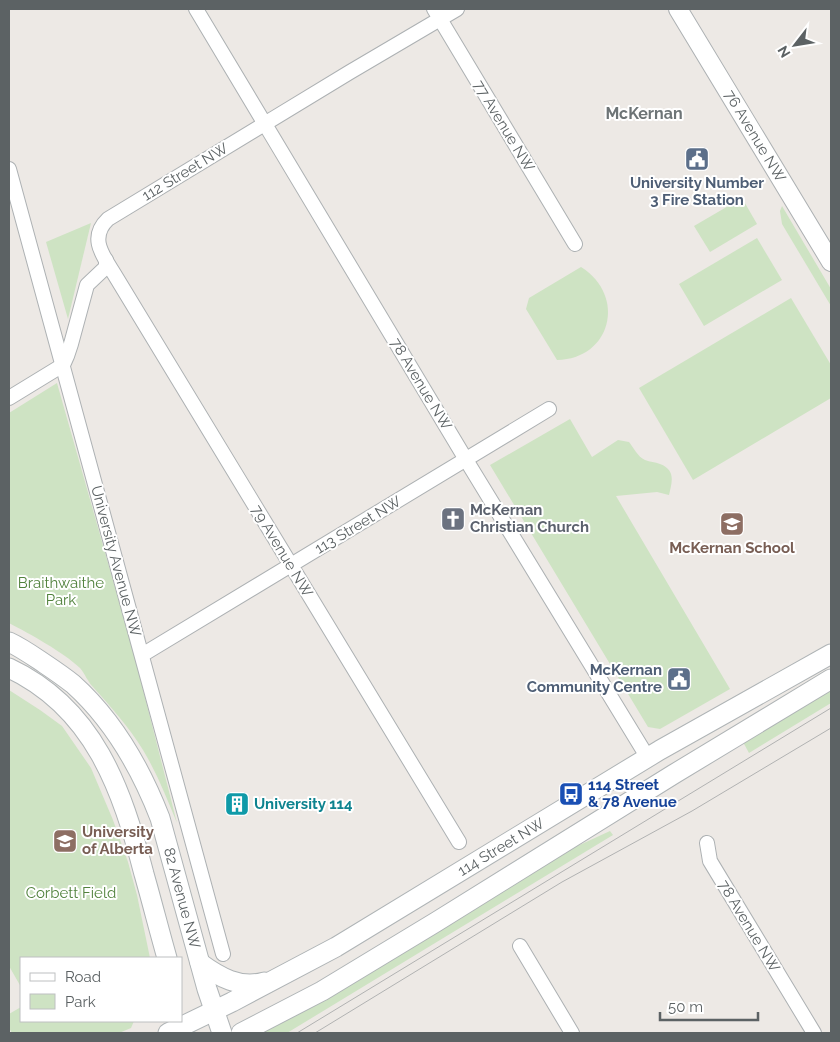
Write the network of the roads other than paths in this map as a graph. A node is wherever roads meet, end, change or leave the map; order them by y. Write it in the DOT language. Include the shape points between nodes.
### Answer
graph roads {
  1 [pos="196,9"];
  2 [pos="457,9"];
  3 [pos="678,9"];
  4 [pos="437,14"];
  5 [pos="265,124"];
  6 [pos="9,169"];
  7 [pos="826,241"];
  8 [pos="575,244"];
  9 [pos="106,260"];
  10 [pos="831,262"];
  11 [pos="63,365"];
  12 [pos="9,398"];
  13 [pos="549,410"];
  14 [pos="466,459"];
  15 [pos="291,566"];
  16 [pos="9,642"];
  17 [pos="831,654"];
  18 [pos="142,655"];
  19 [pos="9,668"];
  20 [pos="831,679"];
  21 [pos="648,758"];
  22 [pos="458,842"];
  23 [pos="706,842"];
  24 [pos="520,946"];
  25 [pos="223,954"];
  26 [pos="167,957"];
  27 [pos="200,963"];
  28 [pos="284,976"];
  29 [pos="215,1011"];
  30 [pos="183,1028"];
  31 [pos="222,1033"];
  32 [pos="241,1033"];
  33 [pos="572,1033"];
  34 [pos="814,1033"];
  1 -- 5 [label="street, 78 Avenue NW"];
  2 -- 4 [label="street, 112 Street NW"];
  3 -- 7 [label="street, 76 Avenue NW"];
  4 -- 5 [label="street, 112 Street NW"];
  4 -- 8 [label="street, 77 Avenue NW"];
  5 -- 9 [label="street, 112 Street NW" via="103,224 98,243"];
  5 -- 14 [label="street, 78 Avenue NW"];
  6 -- 11 [label="street, University Avenue NW"];
  7 -- 10 [label="street, 76 Avenue NW"];
  9 -- 11 [label="street" via="106,267 87,285"];
  9 -- 15 [label="street, 79 Avenue NW"];
  11 -- 12 [label="street"];
  11 -- 18 [label="street, University Avenue NW"];
  13 -- 14 [label="street, 113 Street NW"];
  14 -- 15 [label="street, 113 Street NW"];
  14 -- 21 [label="street, 78 Avenue NW"];
  15 -- 18 [label="street, 113 Street NW"];
  15 -- 22 [label="street, 79 Avenue NW"];
  16 -- 27 [label="main road, 82 Avenue NW" via="72,684 117,735 135,763 160,818"];
  17 -- 21 [label="main road, 114 Street NW"];
  18 -- 25 [label="street, University Avenue NW"];
  19 -- 26 [label="main road, 82 Avenue NW" via="54,696 91,739 108,767 136,841"];
  20 -- 32 [label="main road, 114 Street NW" via="322,991"];
  21 -- 28 [label="main road, 114 Street NW"];
  23 -- 34 [label="street, 78 Avenue NW" via="710,861"];
  24 -- 33 [label="street"];
  27 -- 28 [label="main road" via="219,976 241,984 257,984"];
  27 -- 29 [label="main road, 82 Avenue NW"];
  28 -- 29 [label="main road, 114 Street NW"];
  29 -- 30 [label="main road, 114 Street NW"];
  29 -- 31 [label="main road, 82 Avenue NW"];
}
